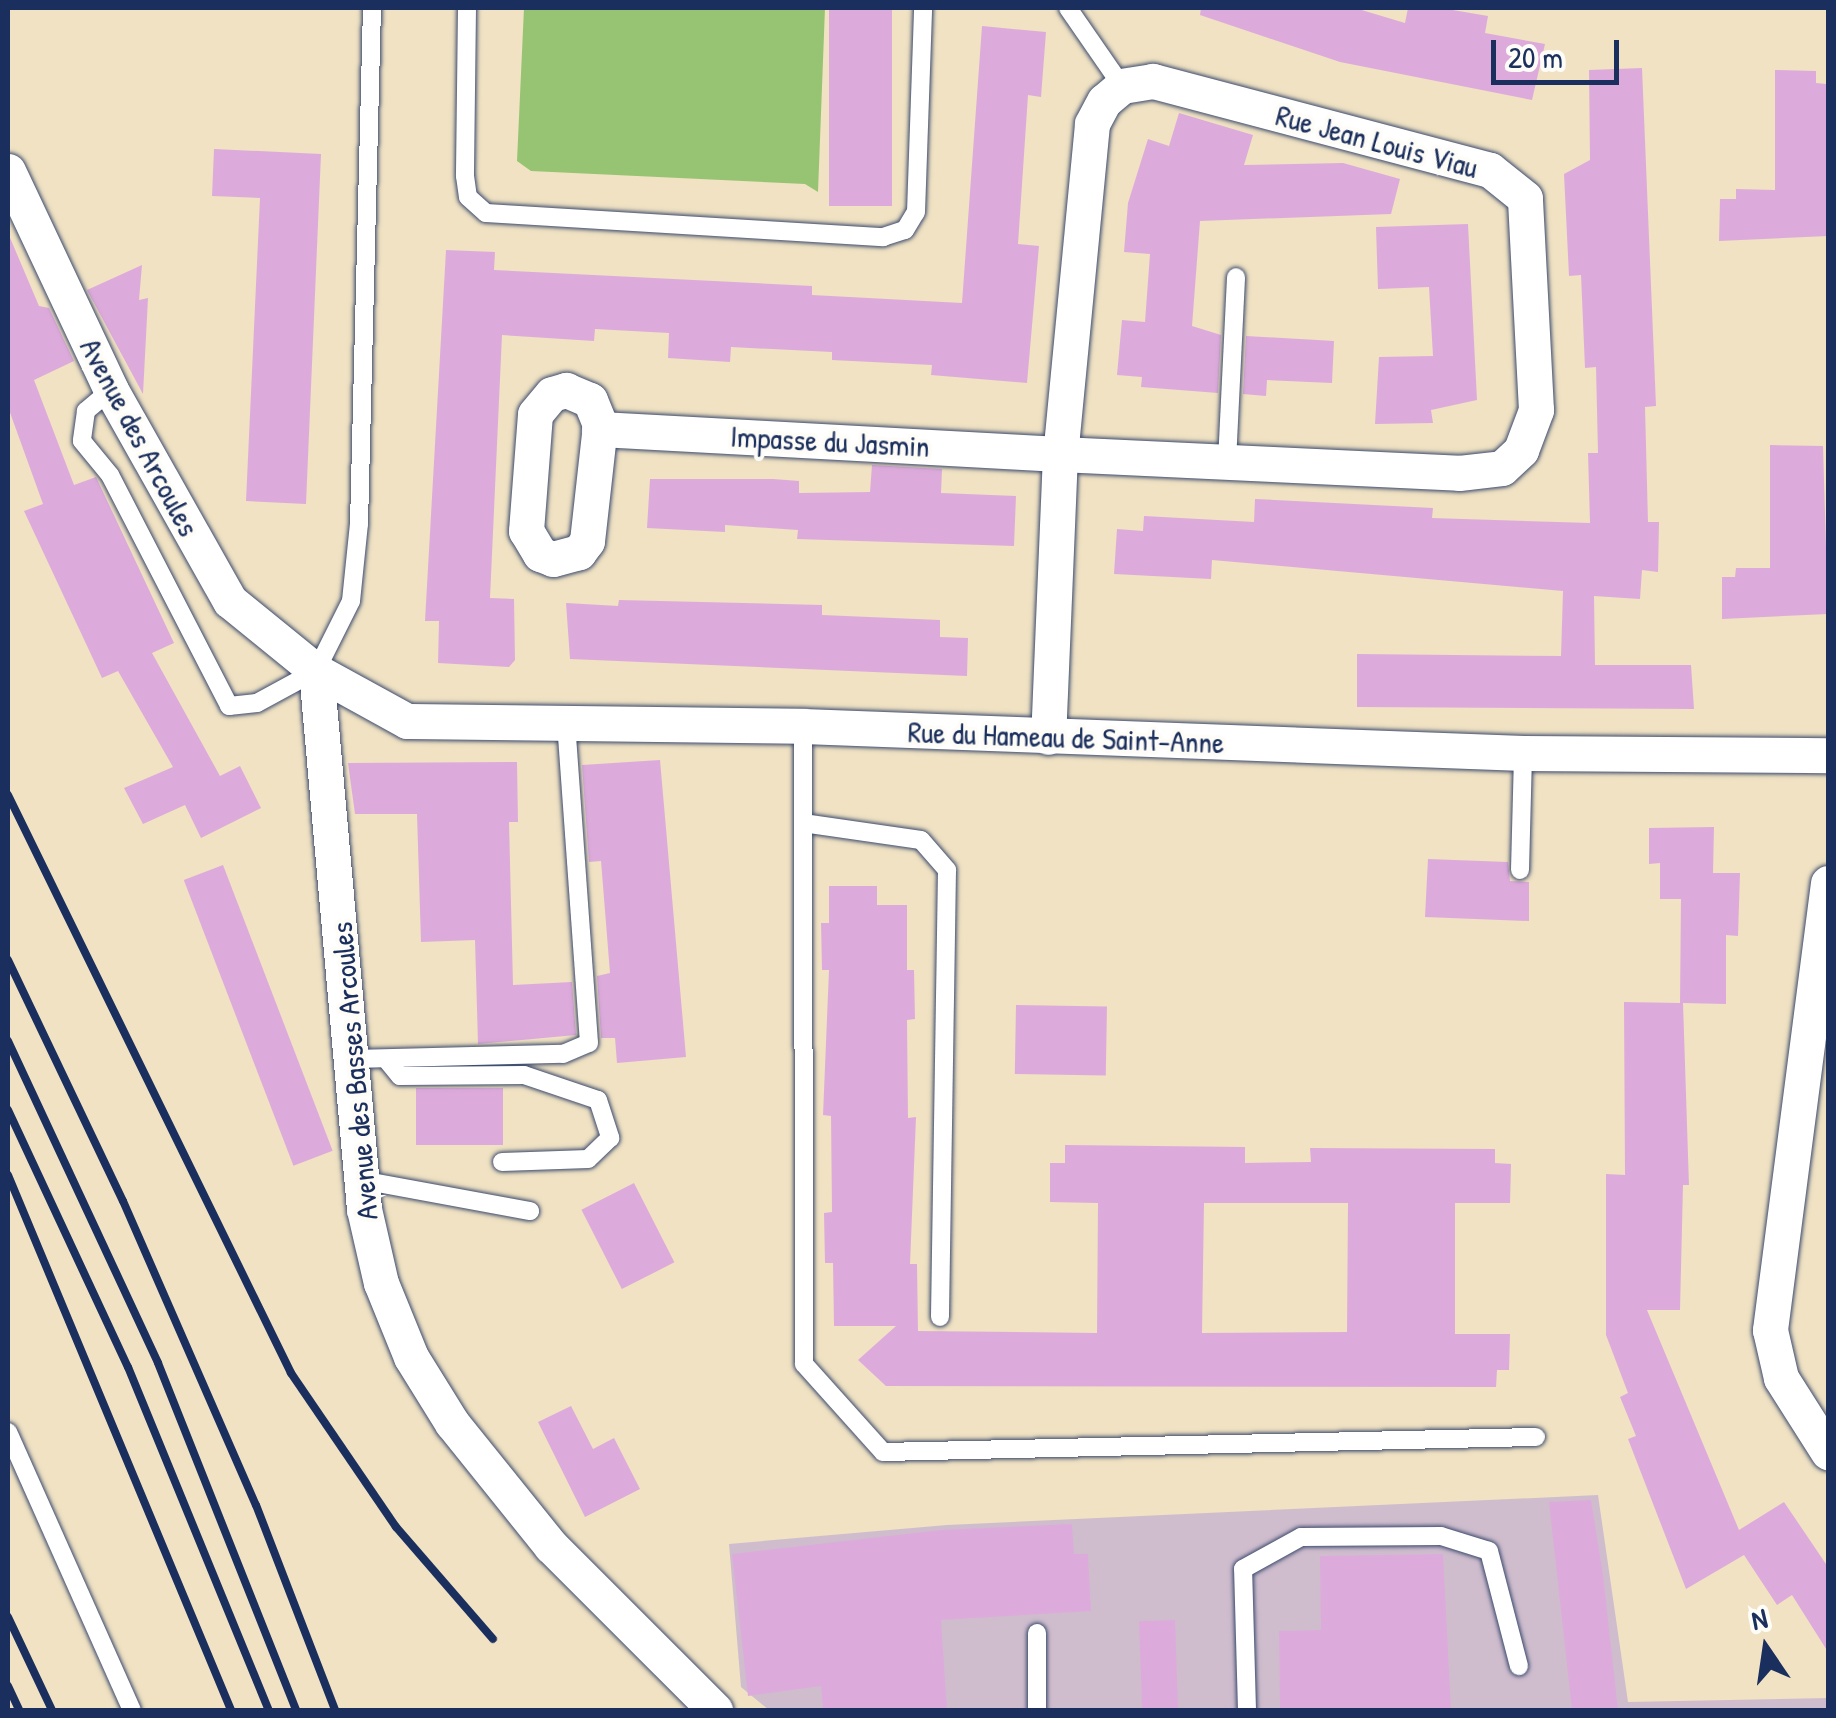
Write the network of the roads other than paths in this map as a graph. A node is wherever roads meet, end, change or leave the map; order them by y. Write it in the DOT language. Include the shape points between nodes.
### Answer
graph roads {
  1 [pos="372,8"];
  2 [pos="467,8"];
  3 [pos="922,8"];
  4 [pos="1068,8"];
  5 [pos="1122,86"];
  6 [pos="8,171"];
  7 [pos="1236,277"];
  8 [pos="111,390"];
  9 [pos="599,428"];
  10 [pos="1060,454"];
  11 [pos="1227,462"];
  12 [pos="316,671"];
  13 [pos="566,722"];
  14 [pos="803,726"];
  15 [pos="1048,737"];
  16 [pos="1523,753"];
  17 [pos="1828,755"];
  18 [pos="804,823"];
  19 [pos="1520,870"];
  20 [pos="1828,883"];
  21 [pos="369,1059"];
  22 [pos="502,1162"];
  23 [pos="362,1180"];
  24 [pos="530,1211"];
  25 [pos="940,1317"];
  26 [pos="8,1432"];
  27 [pos="1536,1437"];
  28 [pos="1828,1452"];
  29 [pos="1037,1633"];
  30 [pos="1520,1666"];
  31 [pos="132,1710"];
  32 [pos="715,1710"];
  33 [pos="1037,1710"];
  34 [pos="1247,1710"];
  1 -- 12 [label="lane" via="359,524 350,601"];
  2 -- 3 [label="lane" via="466,176 468,197 486,212 884,238 905,230 916,212"];
  4 -- 5 [label="lane"];
  5 -- 10 [label="street" via="1104,100 1092,124"];
  5 -- 11 [label="street, Rue Jean Louis Viau" via="1153,80 1490,170 1525,198 1536,410 1521,450 1502,468 1458,473"];
  6 -- 8 [label="street, Avenue des Arcoules"];
  7 -- 11 [label="lane"];
  8 -- 12 [label="street, Avenue des Arcoules" via="230,601"];
  8 -- 12 [label="lane" via="86,411 82,441 110,475 228,706 256,703"];
  9 -- 10 [label="street, Impasse du Jasmin"];
  10 -- 11 [label="street, Rue Jean Louis Viau"];
  10 -- 15 [label="street"];
  12 -- 13 [label="street, Rue du Hameau de Saint-Anne" via="408,721"];
  12 -- 21 [label="street, Avenue des Basses Arcoules"];
  13 -- 14 [label="street, Rue du Hameau de Saint-Anne"];
  13 -- 21 [label="lane" via="589,1043 563,1054"];
  14 -- 15 [label="street, Rue du Hameau de Saint-Anne"];
  14 -- 18 [label="lane"];
  15 -- 16 [label="street, Rue du Hameau de Saint-Anne"];
  16 -- 17 [label="street, Rue du Hameau de Saint-Anne"];
  16 -- 19 [label="lane"];
  18 -- 25 [label="lane" via="920,840 947,870"];
  18 -- 27 [label="lane" via="804,1364 883,1452"];
  20 -- 28 [label="street" via="1770,1330 1781,1378"];
  21 -- 22 [label="lane" via="400,1076 524,1075 598,1100 610,1138 588,1159"];
  21 -- 23 [label="street, Avenue des Basses Arcoules"];
  23 -- 24 [label="lane"];
  23 -- 32 [label="street, Avenue des Basses Arcoules" via="381,1284 411,1356 452,1422 551,1546"];
  26 -- 31 [label="lane"];
  29 -- 33 [label="lane"];
  30 -- 34 [label="lane" via="1489,1551 1440,1536 1302,1537 1243,1569"];
}
